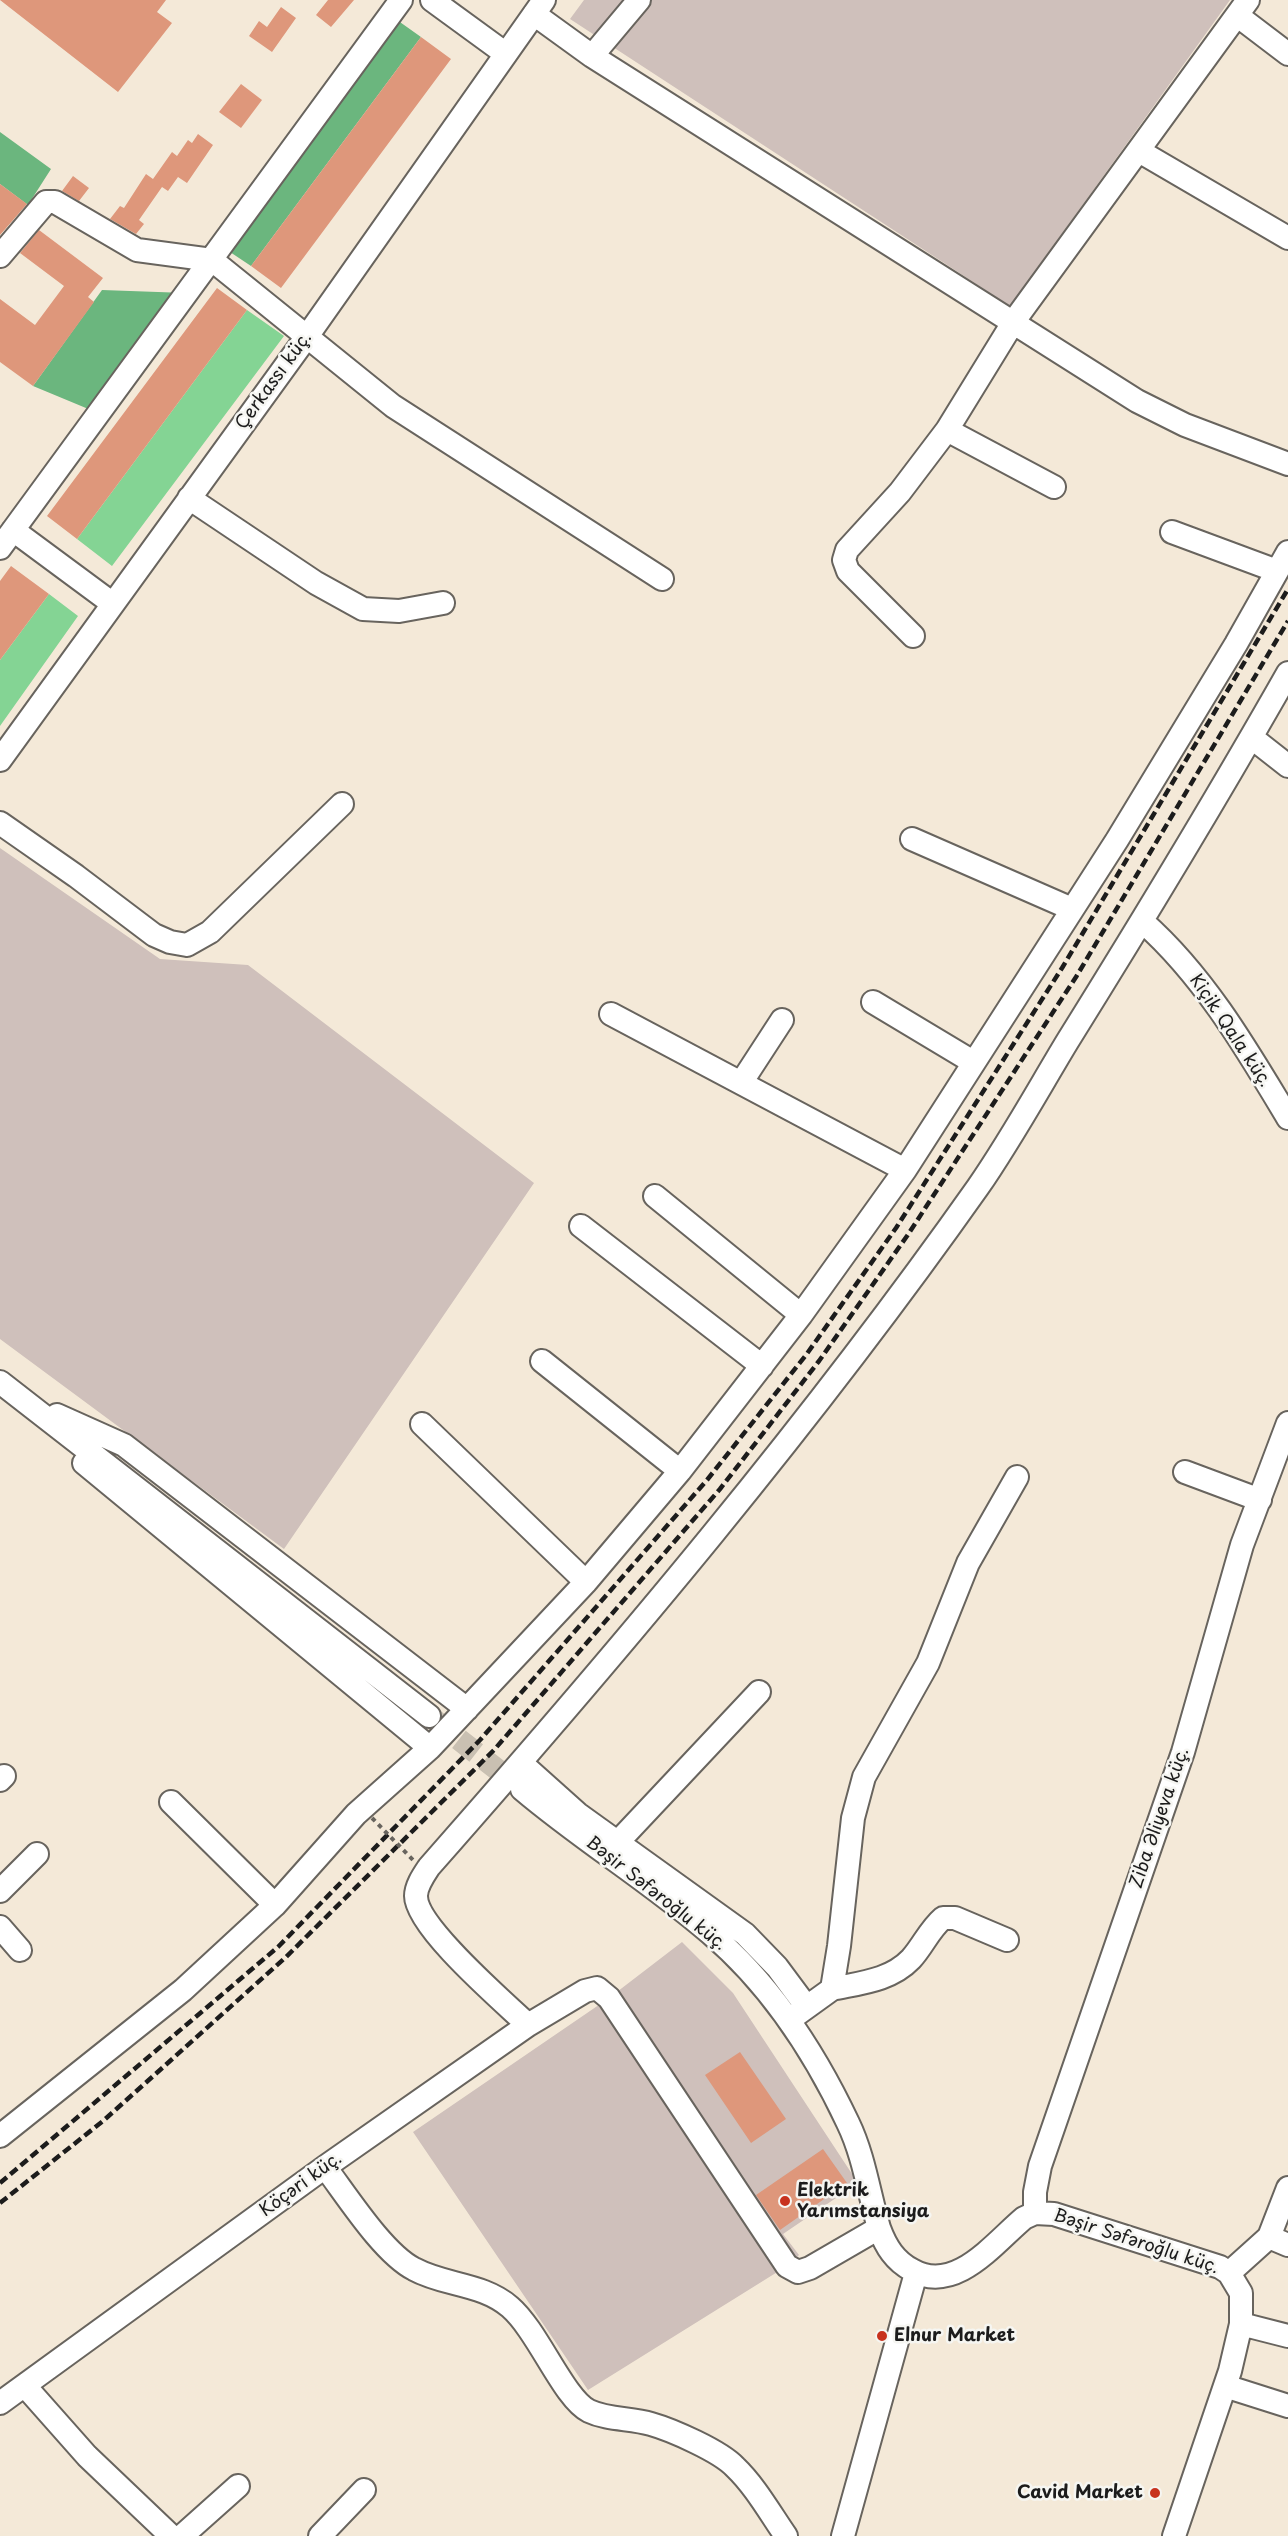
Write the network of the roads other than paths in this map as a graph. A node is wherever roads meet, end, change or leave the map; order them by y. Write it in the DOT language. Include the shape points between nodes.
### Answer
graph roads {
  1 [pos="432,0"];
  2 [pos="639,0"];
  3 [pos="399,1"];
  4 [pos="539,7"];
  5 [pos="1243,8"];
  6 [pos="506,54"];
  7 [pos="1288,54"];
  8 [pos="592,56"];
  9 [pos="1139,151"];
  10 [pos="1288,238"];
  11 [pos="0,256"];
  12 [pos="212,260"];
  13 [pos="1014,321"];
  14 [pos="308,335"];
  15 [pos="946,430"];
  16 [pos="1288,464"];
  17 [pos="1054,487"];
  18 [pos="189,498"];
  19 [pos="1172,532"];
  20 [pos="6,539"];
  21 [pos="1282,562"];
  22 [pos="662,579"];
  23 [pos="443,603"];
  24 [pos="113,604"];
  25 [pos="914,636"];
  26 [pos="1288,673"];
  27 [pos="1251,737"];
  28 [pos="0,760"];
  29 [pos="1288,766"];
  30 [pos="342,804"];
  31 [pos="0,823"];
  32 [pos="912,839"];
  33 [pos="1072,909"];
  34 [pos="1143,922"];
  35 [pos="873,1002"];
  36 [pos="611,1014"];
  37 [pos="782,1020"];
  38 [pos="973,1062"];
  39 [pos="741,1083"];
  40 [pos="1288,1118"];
  41 [pos="905,1170"];
  42 [pos="655,1196"];
  43 [pos="581,1226"];
  44 [pos="801,1315"];
  45 [pos="542,1361"];
  46 [pos="762,1366"];
  47 [pos="0,1382"];
  48 [pos="28,1403"];
  49 [pos="1288,1423"];
  50 [pos="422,1424"];
  51 [pos="680,1472"];
  52 [pos="1185,1472"];
  53 [pos="1017,1477"];
  54 [pos="1260,1500"];
  55 [pos="586,1582"];
  56 [pos="759,1692"];
  57 [pos="467,1709"];
  58 [pos="429,1716"];
  59 [pos="430,1748"];
  60 [pos="521,1763"];
  61 [pos="522,1789"];
  62 [pos="171,1802"];
  63 [pos="617,1843"];
  64 [pos="37,1854"];
  65 [pos="0,1891"];
  66 [pos="275,1905"];
  67 [pos="0,1927"];
  68 [pos="1007,1940"];
  69 [pos="20,1950"];
  70 [pos="832,1989"];
  71 [pos="806,2006"];
  72 [pos="789,2020"];
  73 [pos="528,2025"];
  74 [pos="0,2136"];
  75 [pos="325,2167"];
  76 [pos="1288,2188"];
  77 [pos="1035,2213"];
  78 [pos="879,2228"];
  79 [pos="1279,2241"];
  80 [pos="916,2273"];
  81 [pos="1229,2273"];
  82 [pos="1241,2324"];
  83 [pos="1288,2336"];
  84 [pos="25,2386"];
  85 [pos="1225,2386"];
  86 [pos="0,2403"];
  87 [pos="1288,2406"];
  88 [pos="238,2486"];
  89 [pos="364,2490"];
  90 [pos="171,2536"];
  91 [pos="182,2536"];
  92 [pos="320,2536"];
  93 [pos="786,2536"];
  94 [pos="843,2536"];
  95 [pos="1175,2536"];
  1 -- 6 [label="street"];
  2 -- 8 [label="street"];
  3 -- 12 [label="street"];
  4 -- 6 [label="street, Çerkassı küç."];
  4 -- 8 [label="street"];
  5 -- 7 [label="street"];
  5 -- 9 [label="street"];
  6 -- 14 [label="street, Çerkassı küç."];
  8 -- 13 [label="street"];
  9 -- 10 [label="street"];
  9 -- 13 [label="street"];
  11 -- 12 [label="street" via="36,210 46,202 55,202 137,250"];
  12 -- 14 [label="street"];
  12 -- 20 [label="street"];
  13 -- 15 [label="street"];
  13 -- 16 [label="street" via="1137,401 1185,425"];
  14 -- 18 [label="street, Çerkassı küç."];
  14 -- 22 [label="street" via="393,406"];
  15 -- 17 [label="street"];
  15 -- 25 [label="street" via="900,492 847,550 844,560 848,571"];
  18 -- 23 [label="street" via="316,583 363,609 399,611"];
  18 -- 24 [label="street, Çerkassı küç."];
  19 -- 21 [label="street"];
  20 -- 24 [label="street"];
  21 -- 33 [label="street" via="1118,840"];
  24 -- 28 [label="street, Çerkassı küç."];
  26 -- 27 [label="street"];
  27 -- 29 [label="street"];
  27 -- 34 [label="street"];
  30 -- 31 [label="street" via="210,932 187,945 154,935"];
  32 -- 33 [label="street"];
  33 -- 38 [label="street"];
  34 -- 40 [label="street, Kiçik Qala küç." via="1167,943 1222,1012"];
  34 -- 60 [label="street" via="966,1203 734,1506"];
  35 -- 38 [label="street"];
  36 -- 39 [label="street"];
  37 -- 39 [label="street"];
  38 -- 41 [label="street"];
  39 -- 41 [label="street"];
  41 -- 44 [label="street"];
  42 -- 44 [label="street"];
  43 -- 46 [label="street"];
  44 -- 46 [label="street"];
  45 -- 51 [label="street"];
  46 -- 51 [label="street"];
  47 -- 48 [label="street"];
  48 -- 57 [label="street" via="124,1445"];
  48 -- 58 [label="street"];
  48 -- 59 [label="street" via="98,1477"];
  49 -- 54 [label="street, Ziba Əliyeva küç."];
  50 -- 55 [label="street"];
  51 -- 55 [label="street"];
  52 -- 54 [label="street"];
  53 -- 70 [label="street" via="968,1563 928,1663 864,1777 853,1818"];
  54 -- 77 [label="street, Ziba Əliyeva küç." via="1242,1545 1183,1752 1041,2166"];
  55 -- 57 [label="street"];
  56 -- 63 [label="street"];
  57 -- 59 [label="street"];
  59 -- 66 [label="street" via="356,1814"];
  60 -- 63 [label="street"];
  60 -- 73 [label="street" via="429,1867 416,1896 418,1909 443,1942"];
  61 -- 72 [label="street, Bəşir Səfəroğlu küç." via="710,1933 747,1969"];
  62 -- 66 [label="street"];
  63 -- 71 [label="street" via="745,1934 777,1967"];
  64 -- 65 [label="street"];
  66 -- 74 [label="street" via="183,1990"];
  67 -- 69 [label="street"];
  68 -- 70 [label="street" via="955,1918 943,1918 931,1928 911,1959 885,1977"];
  70 -- 71 [label="street"];
  71 -- 72 [label="street"];
  72 -- 78 [label="street, Bəşir Səfəroğlu küç." via="849,2125"];
  73 -- 75 [label="street, Köçəri küç."];
  73 -- 78 [label="street, Köçəri küç." via="585,1991 597,1988 609,1998 787,2266 798,2272 810,2268"];
  75 -- 84 [label="street, Köçəri küç."];
  75 -- 93 [label="street" via="396,2258 415,2270 496,2296 533,2331 576,2402 588,2411 677,2433 733,2464"];
  76 -- 79 [label="street, Bəşir Səfəroğlu küç."];
  77 -- 80 [label="street, Bəşir Səfəroğlu küç." via="957,2273 941,2278"];
  77 -- 81 [label="street, Bəşir Səfəroğlu küç." via="1054,2214 1221,2267"];
  78 -- 80 [label="street, Bəşir Səfəroğlu küç." via="891,2253"];
  79 -- 81 [label="street, Bəşir Səfəroğlu küç."];
  80 -- 94 [label="street"];
  81 -- 82 [label="street, Bəşir Səfəroğlu küç." via="1241,2293"];
  82 -- 83 [label="street"];
  82 -- 85 [label="street, Bəşir Səfəroğlu küç."];
  84 -- 86 [label="street, Köçəri küç."];
  84 -- 90 [label="street" via="87,2456"];
  85 -- 87 [label="street"];
  85 -- 95 [label="street, Bəşir Səfəroğlu küç."];
  88 -- 91 [label="street"];
  89 -- 92 [label="street"];
}
